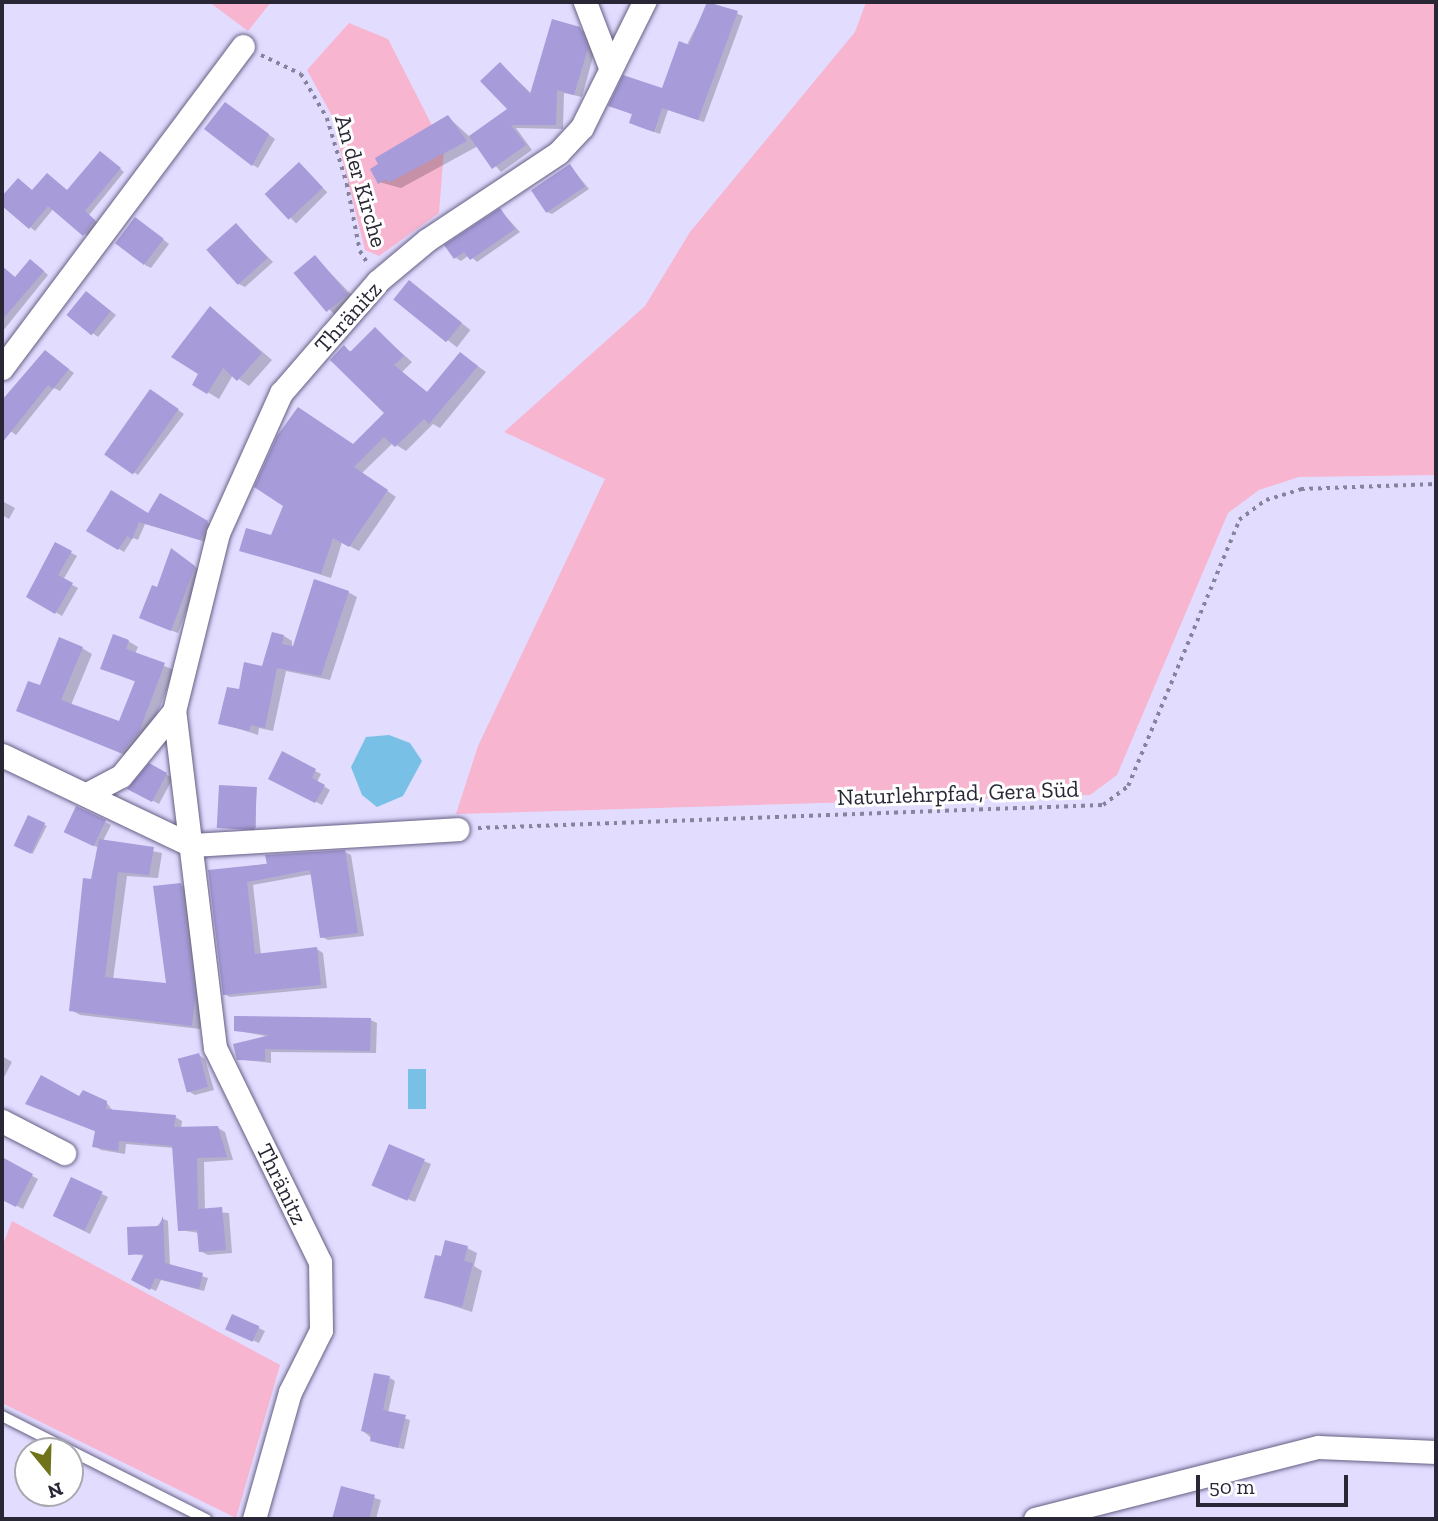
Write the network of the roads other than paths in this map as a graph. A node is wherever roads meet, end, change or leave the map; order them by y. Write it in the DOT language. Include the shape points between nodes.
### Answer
graph roads {
  1 [pos="585,2"];
  2 [pos="644,2"];
  3 [pos="243,46"];
  4 [pos="610,67"];
  5 [pos="2,368"];
  6 [pos="174,711"];
  7 [pos="2,755"];
  8 [pos="87,794"];
  9 [pos="458,829"];
  10 [pos="191,845"];
  11 [pos="2,1121"];
  12 [pos="64,1153"];
  13 [pos="2,1416"];
  14 [pos="1436,1452"];
  15 [pos="206,1519"];
  16 [pos="254,1519"];
  17 [pos="1035,1519"];
  1 -- 4 [label="street"];
  2 -- 4 [label="street, Thränitz"];
  3 -- 5 [label="street"];
  4 -- 6 [label="street, Thränitz" via="582,128 558,152 426,240 378,281 281,393 218,533"];
  6 -- 8 [label="street, Thränitz" via="121,776"];
  6 -- 10 [label="street, Thränitz"];
  7 -- 8 [label="street"];
  8 -- 10 [label="street"];
  9 -- 10 [label="street"];
  10 -- 16 [label="street, Thränitz" via="215,1048 320,1262 321,1330 290,1392"];
  11 -- 12 [label="street"];
  13 -- 15 [label="lane"];
  14 -- 17 [label="street" via="1318,1447"];
}
